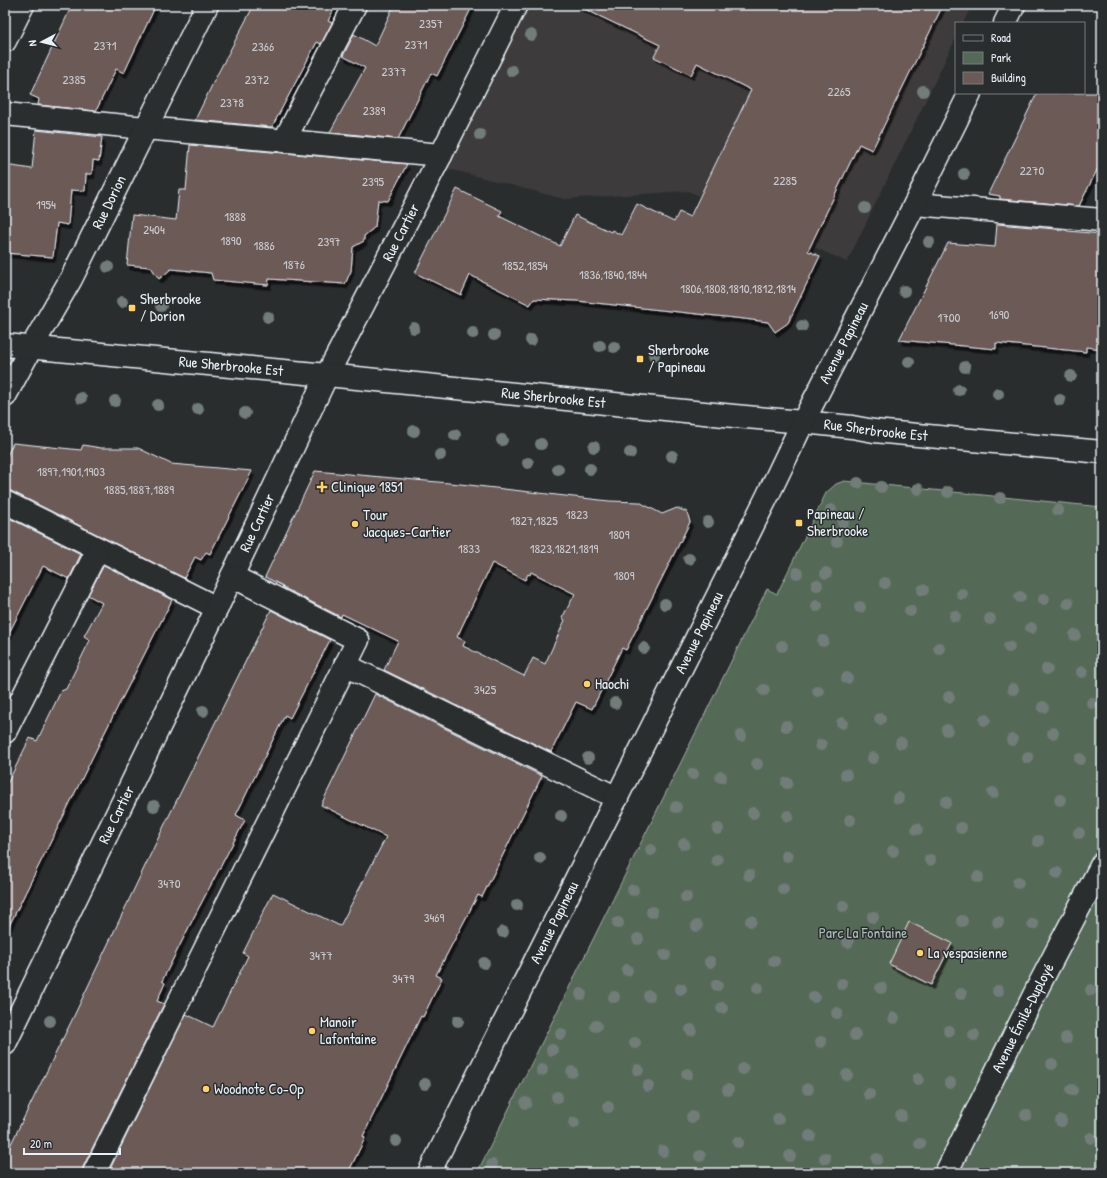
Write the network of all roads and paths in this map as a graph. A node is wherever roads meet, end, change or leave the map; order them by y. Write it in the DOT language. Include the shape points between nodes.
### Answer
graph roads {
  1 [pos="23,5"];
  2 [pos="207,5"];
  3 [pos="355,5"];
  4 [pos="516,5"];
  5 [pos="1014,5"];
  6 [pos="1006,22"];
  7 [pos="5,41"];
  8 [pos="969,94"];
  9 [pos="5,114"];
  10 [pos="145,128"];
  11 [pos="284,142"];
  12 [pos="441,155"];
  13 [pos="914,204"];
  14 [pos="1102,220"];
  15 [pos="5,345"];
  16 [pos="31,348"];
  17 [pos="327,375"];
  18 [pos="5,396"];
  19 [pos="803,422"];
  20 [pos="1102,452"];
  21 [pos="5,502"];
  22 [pos="98,549"];
  23 [pos="232,576"];
  24 [pos="217,608"];
  25 [pos="345,665"];
  26 [pos="5,732"];
  27 [pos="617,798"];
  28 [pos="1102,864"];
  29 [pos="5,1044"];
  30 [pos="94,1173"];
  31 [pos="429,1173"];
  32 [pos="946,1173"];
  1 -- 7 [label="main road"];
  2 -- 10 [label="main road, Rue Dorion"];
  3 -- 11 [label="main road"];
  4 -- 12 [label="main road, Rue Cartier"];
  5 -- 6 [label="main road"];
  8 -- 13 [label="main road, Avenue Papineau"];
  9 -- 10 [label="main road"];
  10 -- 11 [label="main road"];
  10 -- 16 [label="main road, Rue Dorion" via="71,279"];
  11 -- 12 [label="main road"];
  12 -- 17 [label="main road, Rue Cartier"];
  13 -- 14 [label="main road"];
  13 -- 19 [label="main road, Avenue Papineau"];
  15 -- 16 [label="main road, Rue Sherbrooke Est"];
  16 -- 17 [label="main road, Rue Sherbrooke Est"];
  16 -- 18 [label="main road, Rue Dorion"];
  17 -- 19 [label="main road, Rue Sherbrooke Est"];
  17 -- 23 [label="main road, Rue Cartier"];
  19 -- 20 [label="main road, Rue Sherbrooke Est"];
  19 -- 27 [label="main road, Avenue Papineau"];
  21 -- 22 [label="main road"];
  22 -- 24 [label="main road"];
  22 -- 26 [label="main road"];
  23 -- 24 [label="main road, Rue Cartier"];
  23 -- 25 [label="main road" via="358,640"];
  24 -- 29 [label="main road, Rue Cartier"];
  25 -- 27 [label="main road"];
  25 -- 30 [label="main road"];
  27 -- 31 [label="main road, Avenue Papineau"];
  28 -- 32 [label="main road, Avenue Émile-Duployé"];
}
